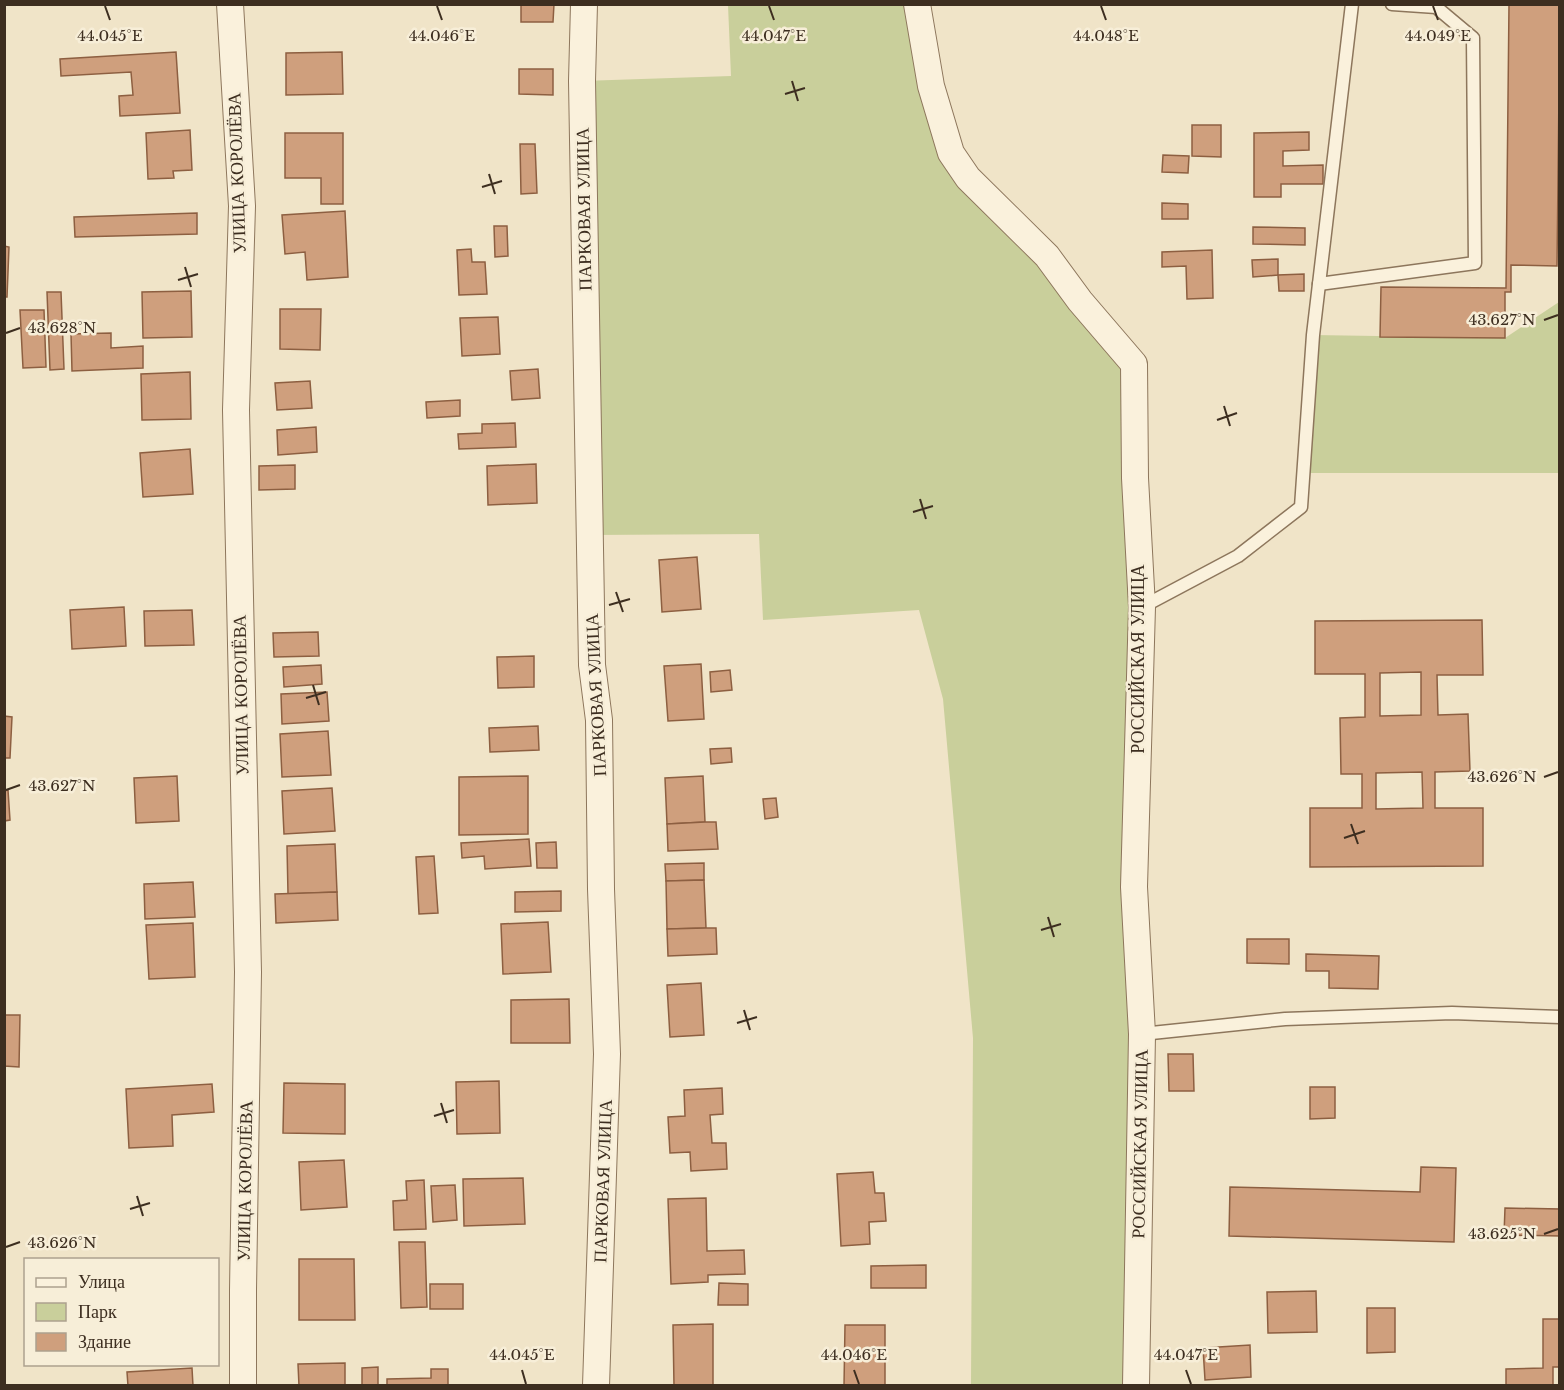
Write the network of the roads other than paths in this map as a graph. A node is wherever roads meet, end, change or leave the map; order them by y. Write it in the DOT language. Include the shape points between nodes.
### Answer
graph roads {
  1 [pos="230,4"];
  2 [pos="584,4"];
  3 [pos="917,4"];
  4 [pos="1352,4"];
  5 [pos="1392,4"];
  6 [pos="1319,284"];
  7 [pos="1142,607"];
  8 [pos="1560,1017"];
  9 [pos="1142,1034"];
  10 [pos="243,1386"];
  11 [pos="596,1386"];
  12 [pos="1136,1386"];
  1 -- 10 [label="street, УЛИЦА КОРОЛЁВА" via="242,206 236,410 248,972"];
  2 -- 11 [label="street, ПАРКОВАЯ УЛИЦА" via="592,664 599,720 607,1054"];
  3 -- 7 [label="street, РОССИЙСКАЯ УЛИЦА" via="931,86 951,153 968,178 1047,256 1134,364"];
  4 -- 6 [label="lane"];
  5 -- 6 [label="lane" via="1436,7 1473,38 1475,263"];
  6 -- 7 [label="lane" via="1301,507 1238,556"];
  7 -- 9 [label="street, РОССИЙСКАЯ УЛИЦА" via="1134,887"];
  8 -- 9 [label="lane" via="1452,1013 1285,1019"];
  9 -- 12 [label="street, РОССИЙСКАЯ УЛИЦА"];
}
